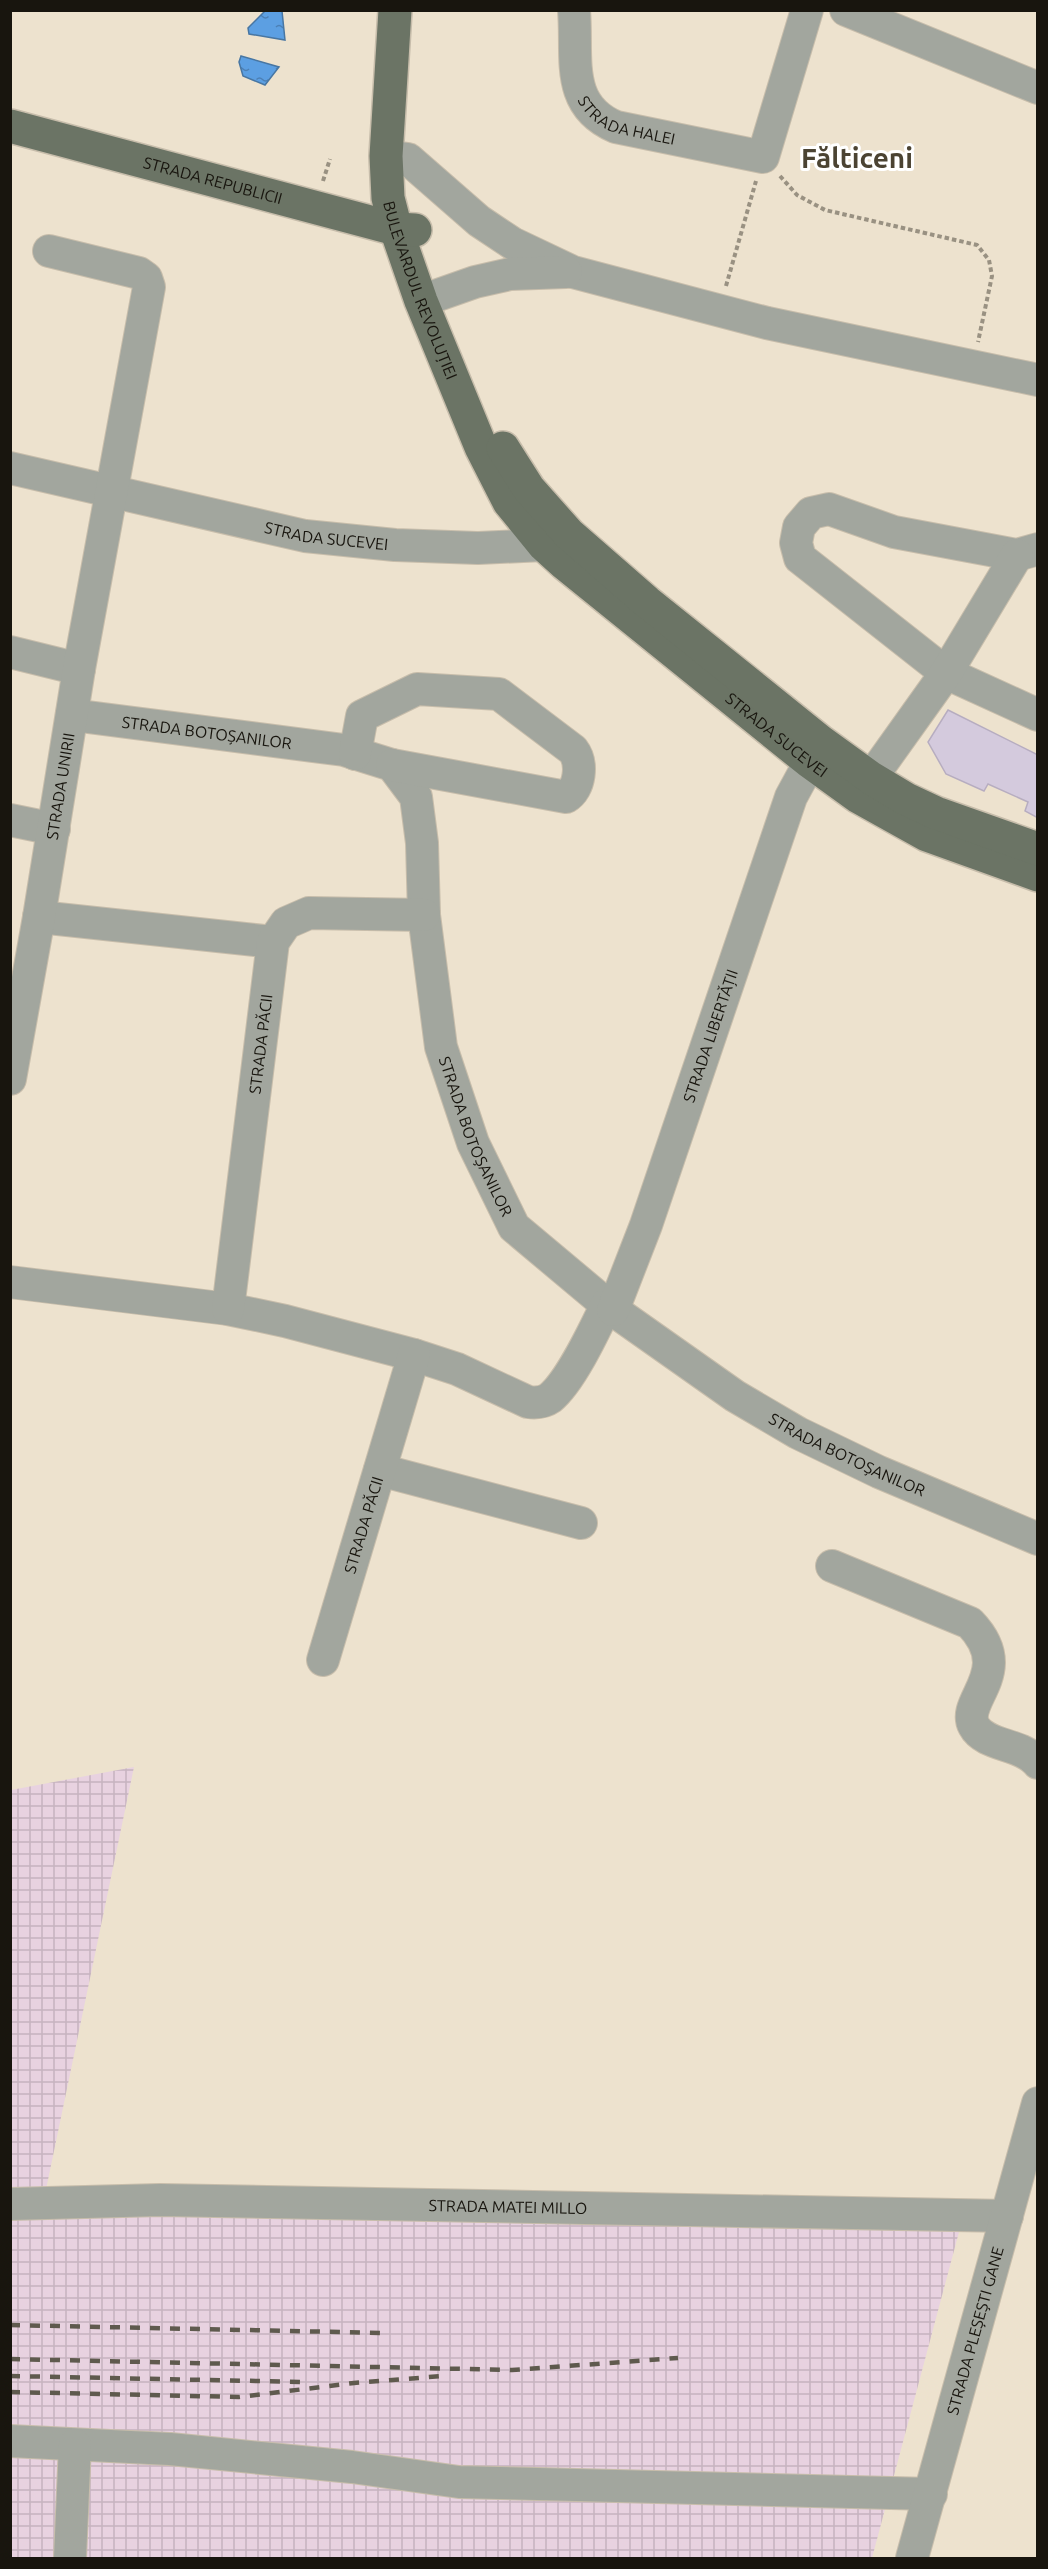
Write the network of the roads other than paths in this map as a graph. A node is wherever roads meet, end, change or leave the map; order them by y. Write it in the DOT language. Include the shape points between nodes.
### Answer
graph roads {
  1 [pos="395,10"];
  2 [pos="416,10"];
  3 [pos="574,10"];
  4 [pos="807,10"];
  5 [pos="846,10"];
  6 [pos="1038,88"];
  7 [pos="10,126"];
  8 [pos="397,158"];
  9 [pos="406,230"];
  10 [pos="49,251"];
  11 [pos="573,272"];
  12 [pos="430,298"];
  13 [pos="1038,380"];
  14 [pos="10,468"];
  15 [pos="112,493"];
  16 [pos="557,540"];
  17 [pos="1027,552"];
  18 [pos="10,652"];
  19 [pos="79,669"];
  20 [pos="946,673"];
  21 [pos="72,715"];
  22 [pos="1038,715"];
  23 [pos="355,754"];
  24 [pos="810,762"];
  25 [pos="392,765"];
  26 [pos="871,778"];
  27 [pos="10,820"];
  28 [pos="54,829"];
  29 [pos="1038,849"];
  30 [pos="1038,875"];
  31 [pos="424,915"];
  32 [pos="39,917"];
  33 [pos="273,942"];
  34 [pos="10,1079"];
  35 [pos="10,1282"];
  36 [pos="610,1307"];
  37 [pos="228,1309"];
  38 [pos="414,1355"];
  39 [pos="380,1470"];
  40 [pos="581,1523"];
  41 [pos="1038,1539"];
  42 [pos="832,1566"];
  43 [pos="323,1660"];
  44 [pos="1038,1763"];
  45 [pos="1038,2103"];
  46 [pos="1027,2187"];
  47 [pos="10,2204"];
  48 [pos="1007,2216"];
  49 [pos="10,2442"];
  50 [pos="75,2445"];
  51 [pos="931,2493"];
  52 [pos="70,2559"];
  53 [pos="912,2559"];
  1 -- 8 [label="main road, BULEVARDUL REVOLUȚIEI"];
  2 -- 8 [label="main road, BULEVARDUL REVOLUȚIEI"];
  3 -- 4 [label="street, STRADA HALEI" via="576,80 585,105 602,121 763,157"];
  5 -- 6 [label="street"];
  7 -- 9 [label="main road, STRADA REPUBLICII"];
  8 -- 9 [label="main road, BULEVARDUL REVOLUȚIEI" via="410,200"];
  8 -- 11 [label="street" via="512,243"];
  9 -- 12 [label="main road, BULEVARDUL REVOLUȚIEI"];
  10 -- 15 [label="street, STRADA UNIRII" via="139,273 148,282"];
  11 -- 12 [label="street" via="510,274"];
  11 -- 13 [label="street" via="718,311"];
  12 -- 16 [label="main road, BULEVARDUL REVOLUȚIEI" via="481,447 509,502"];
  14 -- 15 [label="street, STRADA SUCEVEI"];
  15 -- 16 [label="street, STRADA SUCEVEI" via="305,536 437,548"];
  15 -- 19 [label="street, STRADA UNIRII"];
  16 -- 24 [label="main road, STRADA SUCEVEI" via="607,599"];
  16 -- 26 [label="main road, STRADA SUCEVEI" via="647,602"];
  17 -- 20 [label="street"];
  17 -- 20 [label="street" via="894,532 829,509 811,513 799,527 796,543 800,558"];
  18 -- 19 [label="street"];
  19 -- 21 [label="street, STRADA UNIRII"];
  20 -- 22 [label="street"];
  20 -- 26 [label="street"];
  21 -- 23 [label="street, STRADA BOTOȘANILOR"];
  21 -- 28 [label="street, STRADA UNIRII"];
  23 -- 25 [label="street, STRADA BOTOȘANILOR"];
  23 -- 25 [label="street" via="362,716 417,688 499,694 573,750 579,761 576,786 566,797"];
  24 -- 30 [label="main road, STRADA SUCEVEI" via="857,796 927,836"];
  24 -- 36 [label="street, STRADA LIBERTĂȚII" via="791,797 646,1225"];
  25 -- 31 [label="street, STRADA BOTOȘANILOR" via="416,797"];
  26 -- 29 [label="main road, STRADA SUCEVEI" via="936,813"];
  27 -- 28 [label="street"];
  28 -- 32 [label="street, STRADA UNIRII"];
  31 -- 33 [label="street" via="309,913 286,923"];
  31 -- 36 [label="street, STRADA BOTOȘANILOR" via="441,1047 491,1184 514,1227"];
  32 -- 33 [label="street"];
  32 -- 34 [label="street, STRADA UNIRII"];
  33 -- 37 [label="street, STRADA PĂCII"];
  35 -- 37 [label="street"];
  36 -- 38 [label="street" via="564,1382 550,1398 539,1403 528,1402 457,1369"];
  36 -- 41 [label="street, STRADA BOTOȘANILOR" via="735,1396 798,1433"];
  37 -- 38 [label="street"];
  38 -- 39 [label="street, STRADA PĂCII"];
  39 -- 40 [label="street"];
  39 -- 43 [label="street, STRADA PĂCII"];
  42 -- 44 [label="street" via="970,1623 988,1652 989,1675 972,1713 973,1724 980,1734 1032,1755"];
  45 -- 46 [label="street, STRADA PLEȘEȘTI GANE"];
  46 -- 48 [label="street, STRADA PLEȘEȘTI GANE"];
  47 -- 48 [label="street, STRADA MATEI MILLO" via="160,2200"];
  48 -- 51 [label="street, STRADA PLEȘEȘTI GANE"];
  49 -- 50 [label="street"];
  50 -- 51 [label="street" via="170,2449 330,2464 459,2482"];
  50 -- 52 [label="street"];
  51 -- 53 [label="street, STRADA PLEȘEȘTI GANE"];
}
